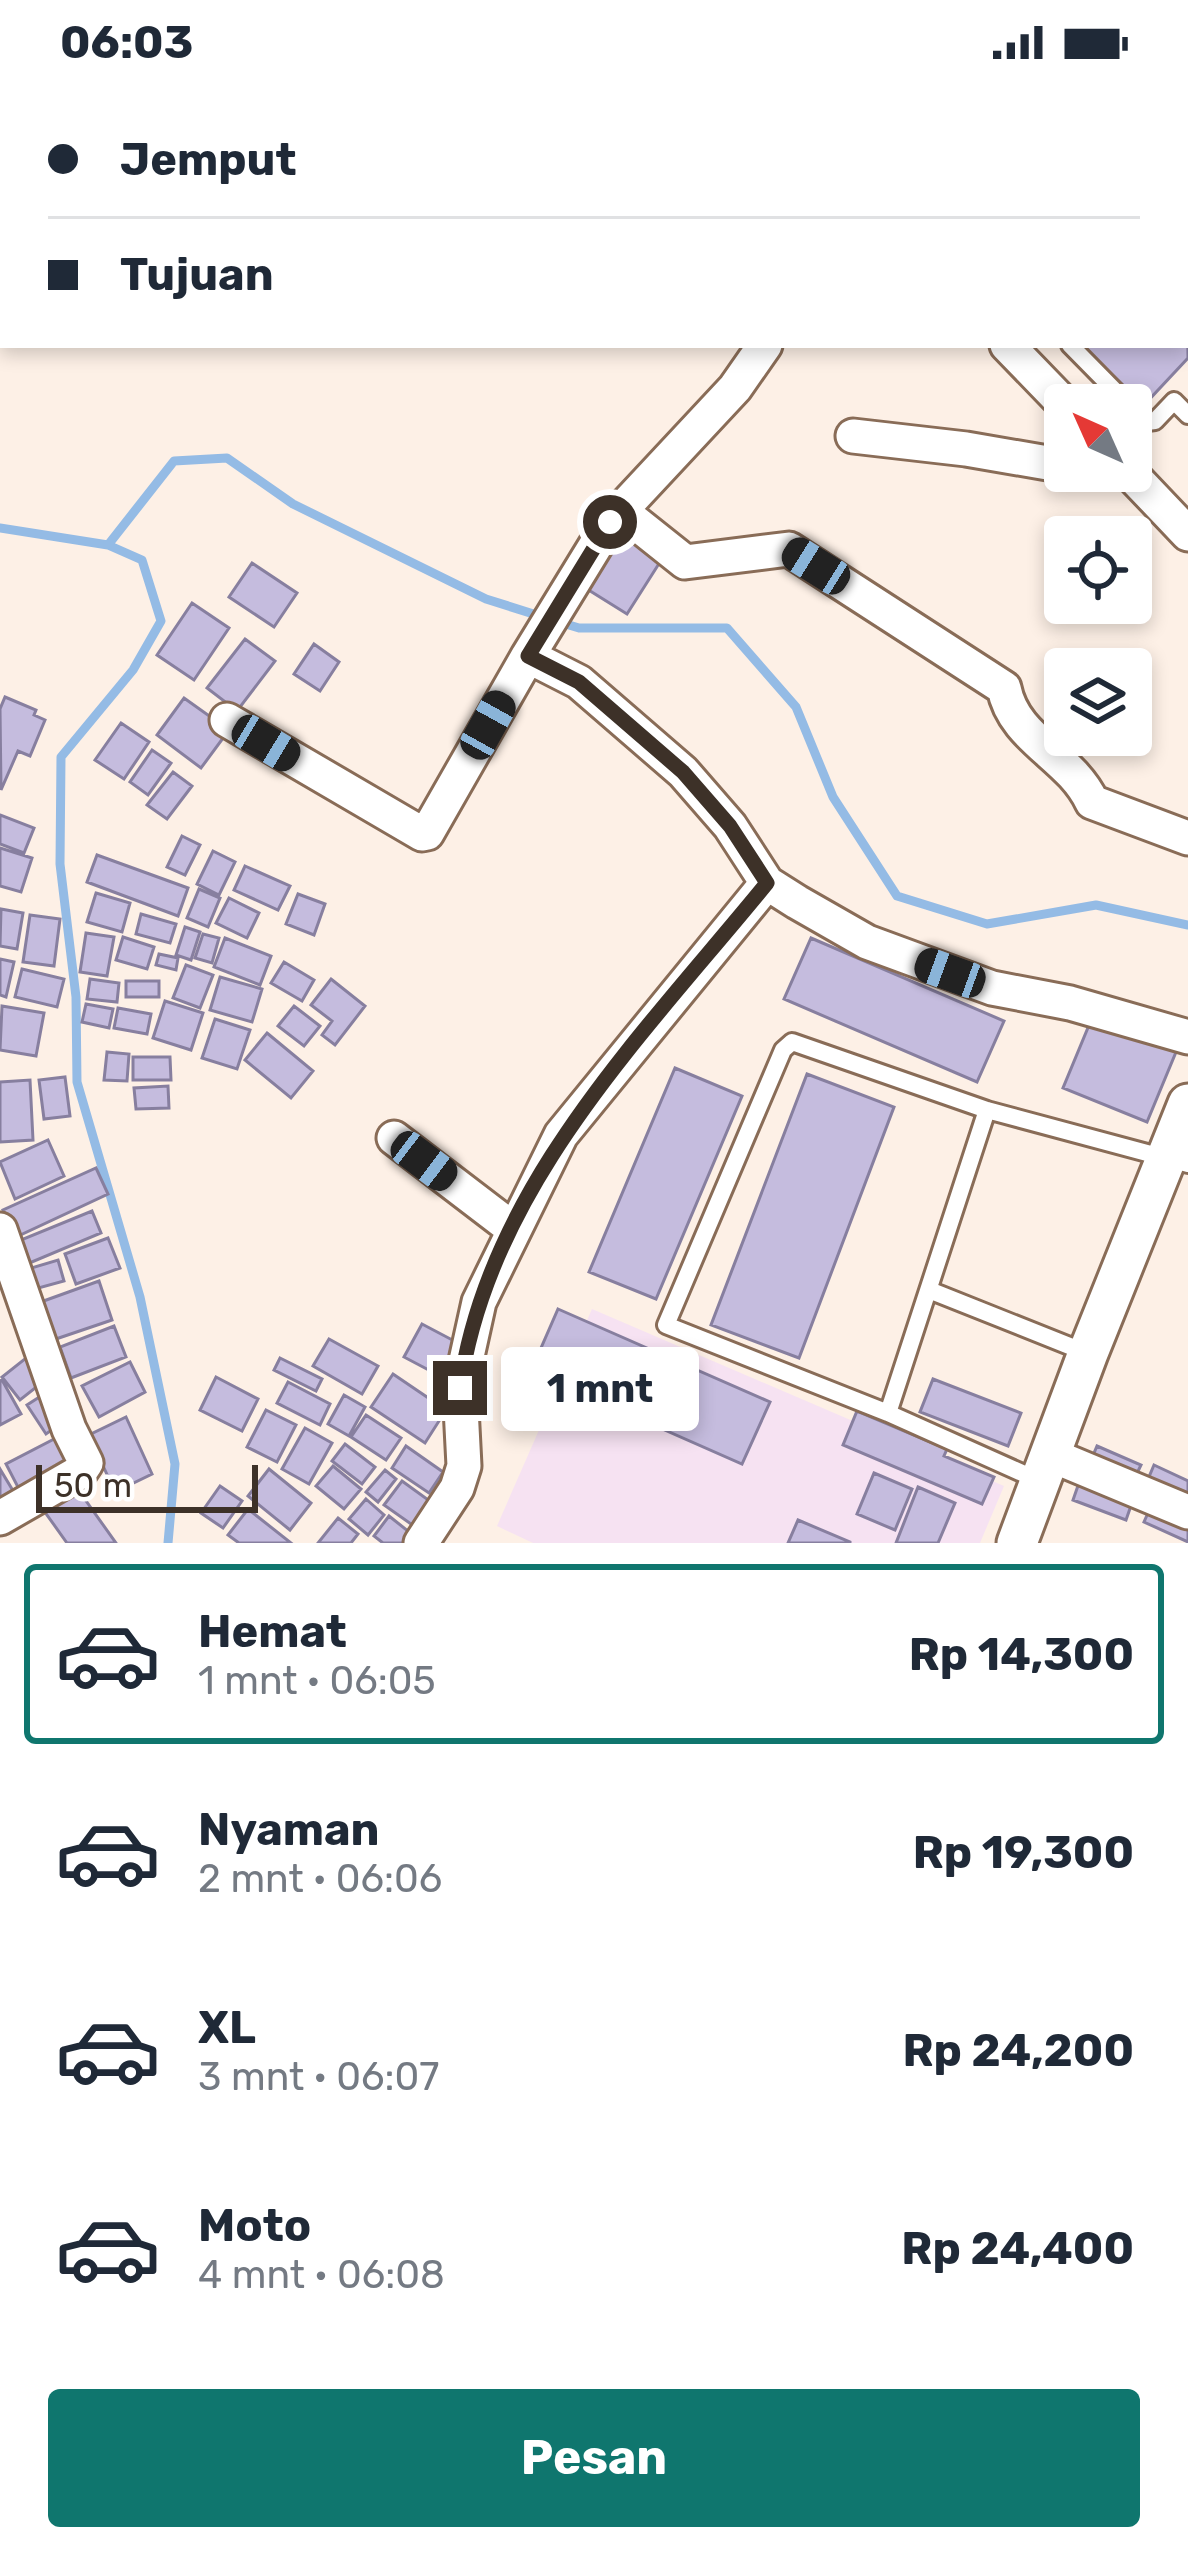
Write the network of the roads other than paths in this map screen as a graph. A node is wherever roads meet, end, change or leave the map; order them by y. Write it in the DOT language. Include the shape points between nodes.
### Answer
graph roads {
  1 [pos="764,348"];
  2 [pos="1010,348"];
  3 [pos="1073,348"];
  4 [pos="1045,384"];
  5 [pos="1108,384"];
  6 [pos="1188,415"];
  7 [pos="1152,421"];
  8 [pos="853,436"];
  9 [pos="1044,463"];
  10 [pos="1148,492"];
  11 [pos="621,511"];
  12 [pos="1188,534"];
  13 [pos="543,631"];
  14 [pos="227,720"];
  15 [pos="1188,838"];
  16 [pos="767,883"];
  17 [pos="1188,1037"];
  18 [pos="1188,1104"];
  19 [pos="987,1110"];
  20 [pos="394,1138"];
  21 [pos="1178,1161"];
  22 [pos="513,1229"];
  23 [pos="0,1230"];
  24 [pos="929,1289"];
  25 [pos="1088,1353"];
  26 [pos="888,1413"];
  27 [pos="1046,1468"];
  28 [pos="1188,1512"];
  29 [pos="0,1518"];
  30 [pos="421,1543"];
  31 [pos="1017,1543"];
  1 -- 11 [label="street"];
  2 -- 4 [label="street"];
  3 -- 5 [label="lane"];
  6 -- 7 [label="lane" via="1174,401"];
  8 -- 9 [label="street"];
  10 -- 12 [label="street"];
  11 -- 13 [label="street"];
  11 -- 15 [label="street" via="685,562 789,549 1004,688 1009,713 1084,784 1092,802"];
  13 -- 14 [label="street" via="425,834"];
  13 -- 16 [label="street" via="579,682 683,772"];
  16 -- 17 [label="street" via="866,942 992,988"];
  16 -- 22 [label="street" via="562,1136"];
  18 -- 21 [label="street"];
  19 -- 21 [label="lane"];
  19 -- 24 [label="lane"];
  19 -- 26 [label="lane" via="788,1044 665,1322"];
  20 -- 22 [label="street"];
  21 -- 25 [label="street"];
  22 -- 30 [label="street" via="465,1350 464,1466"];
  23 -- 29 [label="street" via="86,1463"];
  24 -- 25 [label="lane"];
  24 -- 26 [label="lane"];
  25 -- 27 [label="street"];
  26 -- 27 [label="lane"];
  27 -- 28 [label="street"];
  27 -- 31 [label="street"];
}
